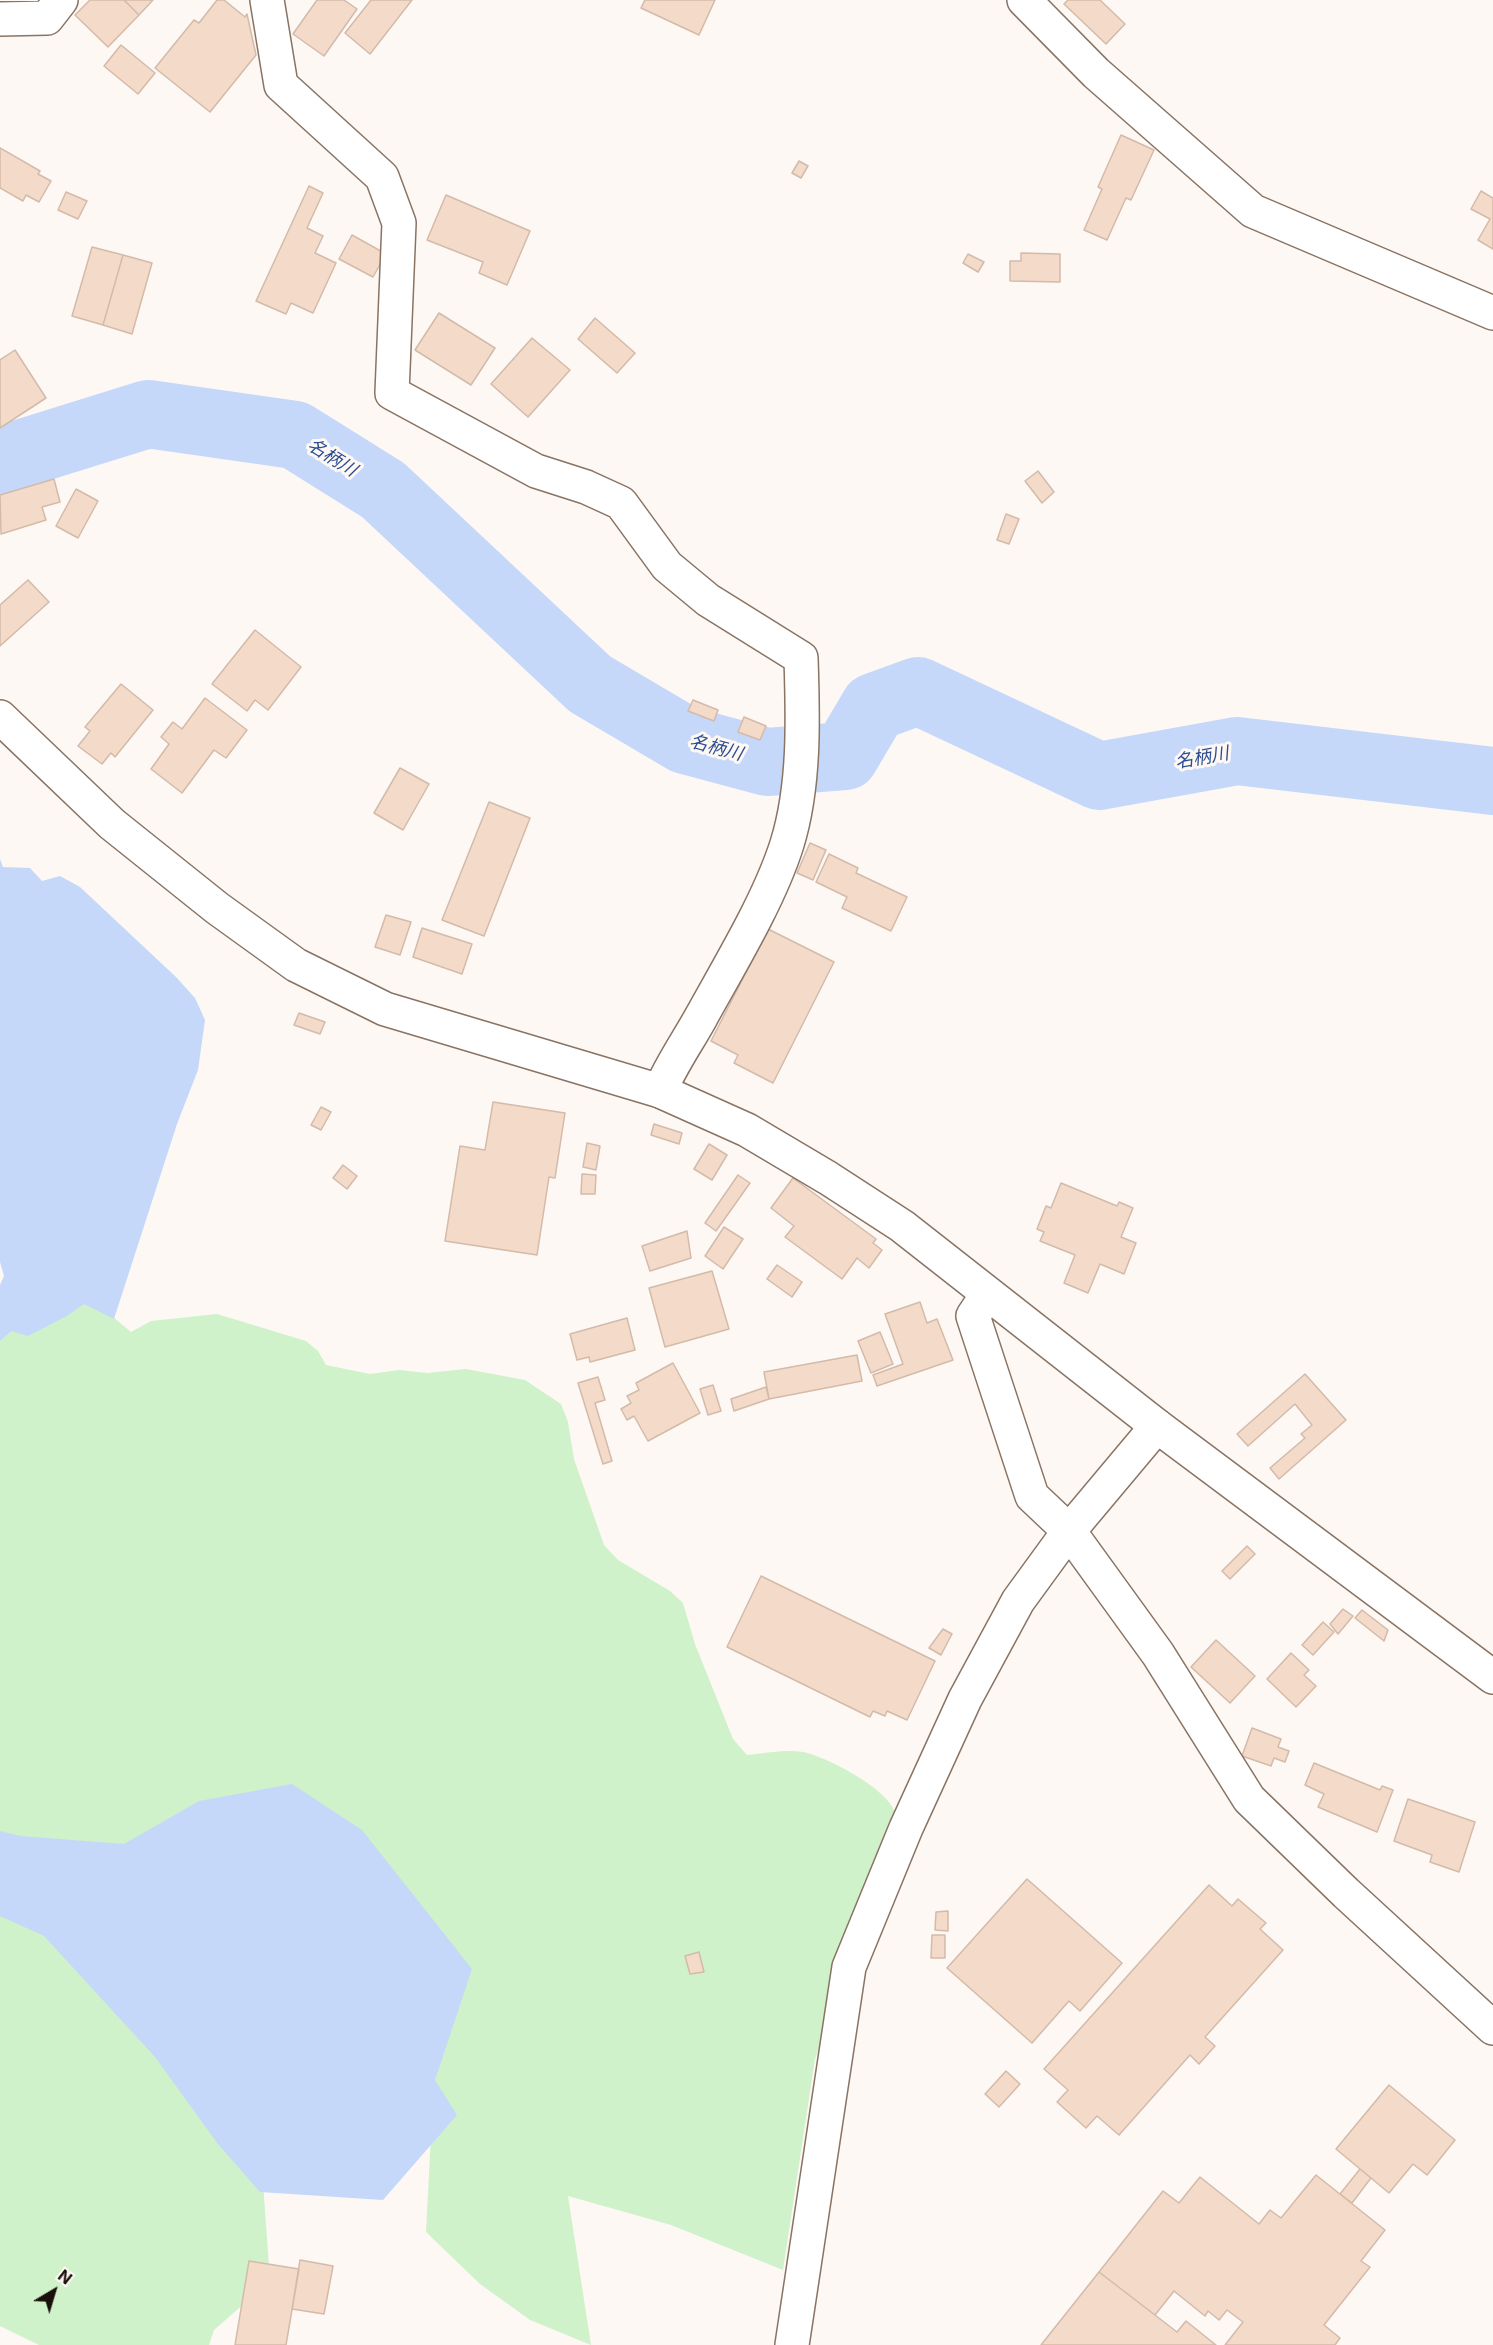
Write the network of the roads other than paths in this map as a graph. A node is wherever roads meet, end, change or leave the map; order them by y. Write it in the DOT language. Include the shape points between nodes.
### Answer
graph roads {
  1 [pos="61,0"];
  2 [pos="267,0"];
  3 [pos="1024,0"];
  4 [pos="0,19"];
  5 [pos="1493,313"];
  6 [pos="0,717"];
  7 [pos="660,1091"];
  8 [pos="987,1295"];
  9 [pos="1157,1426"];
  10 [pos="1069,1531"];
  11 [pos="1493,1677"];
  12 [pos="1493,2028"];
  13 [pos="792,2345"];
  1 -- 4 [label="street" via="47,18"];
  2 -- 7 [label="street" via="281,85 382,177 399,223 392,393 536,471 621,503 667,566 708,600 801,658 798,773 787,843 768,891"];
  3 -- 5 [label="street" via="1096,73 1254,211"];
  6 -- 7 [label="street" via="112,824 296,965 385,1009"];
  7 -- 8 [label="street" via="747,1130 828,1178 902,1226"];
  8 -- 9 [label="street"];
  8 -- 10 [label="street" via="973,1316 1032,1496"];
  9 -- 10 [label="street"];
  9 -- 11 [label="street"];
  10 -- 12 [label="street" via="1158,1654 1250,1799"];
  10 -- 13 [label="street" via="1018,1601 965,1699 849,1967"];
}
